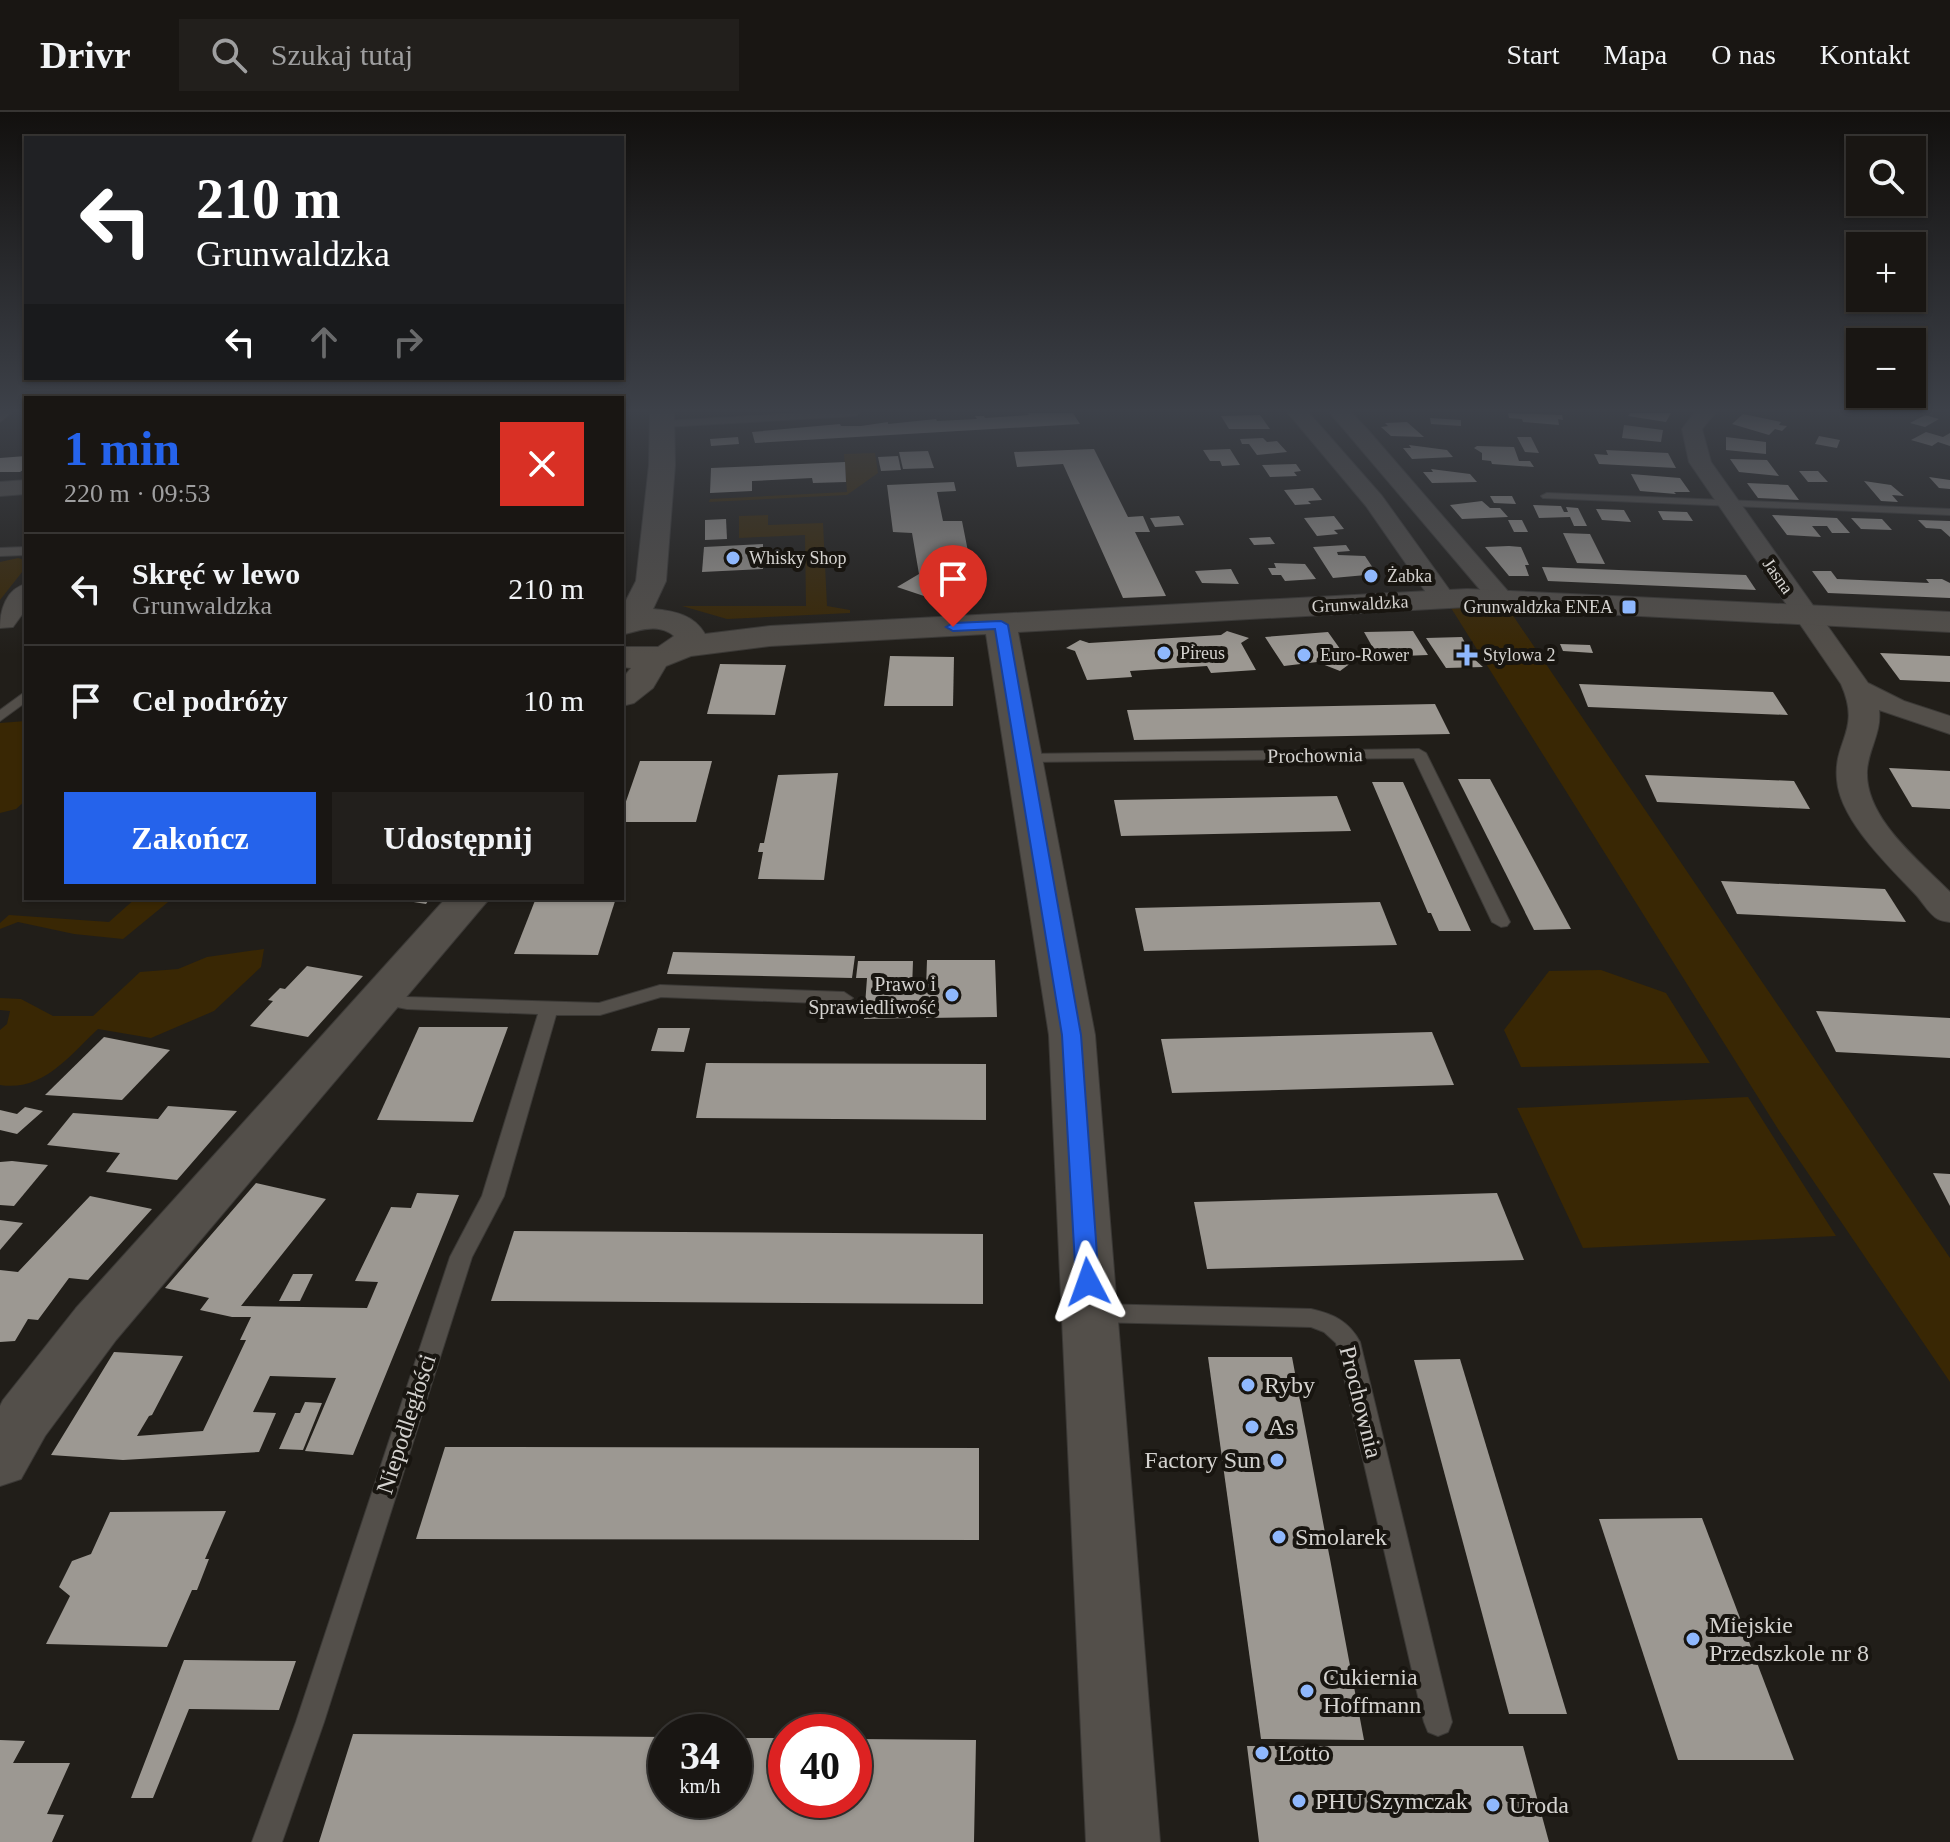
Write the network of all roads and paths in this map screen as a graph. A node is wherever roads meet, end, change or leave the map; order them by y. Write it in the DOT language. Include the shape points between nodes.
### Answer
graph roads {
  1 [pos="660,494"];
  2 [pos="1368,494"];
  3 [pos="1410,494"];
  4 [pos="1722,494"];
  5 [pos="1547,496"];
  6 [pos="1728,503"];
  7 [pos="1950,512"];
  8 [pos="24,551"];
  9 [pos="0,552"];
  10 [pos="651,581"];
  11 [pos="24,596"];
  12 [pos="1443,599"];
  13 [pos="1503,601"];
  14 [pos="1806,616"];
  15 [pos="10,621"];
  16 [pos="1950,622"];
  17 [pos="626,623"];
  18 [pos="1001,625"];
  19 [pos="662,642"];
  20 [pos="1858,689"];
  21 [pos="624,694"];
  22 [pos="24,697"];
  23 [pos="0,717"];
  24 [pos="1942,723"];
  25 [pos="1865,729"];
  26 [pos="1024,758"];
  27 [pos="467,900"];
  28 [pos="1950,912"];
  29 [pos="1501,922"];
  30 [pos="844,998"];
  31 [pos="382,999"];
  32 [pos="549,1009"];
  33 [pos="1090,1313"];
  34 [pos="0,1460"];
  35 [pos="1438,1722"];
  36 [pos="267,1842"];
  37 [pos="1123,1842"];
  1 -- 10 [label="street"];
  2 -- 12 [label="street"];
  3 -- 13 [label="street"];
  4 -- 6 [label="street, Jasna"];
  5 -- 6 [label="lane"];
  6 -- 7 [label="lane"];
  6 -- 14 [label="street, Jasna"];
  8 -- 9 [label="lane"];
  10 -- 17 [label="street"];
  10 -- 19 [label="street" via="663,599"];
  11 -- 15 [label="street"];
  12 -- 13 [label="street, Grunwaldzka"];
  12 -- 18 [label="street, Grunwaldzka"];
  13 -- 14 [label="street, Grunwaldzka"];
  14 -- 16 [label="street, Grunwaldzka"];
  14 -- 20 [label="street, Jasna"];
  17 -- 19 [label="street, Grunwaldzka"];
  18 -- 19 [label="street, Grunwaldzka"];
  18 -- 26 [label="street"];
  19 -- 21 [label="street" via="641,681"];
  20 -- 24 [label="street"];
  20 -- 25 [label="street" via="1867,711"];
  22 -- 23 [label="lane"];
  24 -- 25 [label="street" via="1897,722"];
  25 -- 28 [label="street" via="1852,767 1855,796 1879,832"];
  26 -- 29 [label="lane, Prochownia" via="1419,753"];
  26 -- 33 [label="street" via="1072,1035"];
  27 -- 31 [label="street"];
  30 -- 32 [label="lane" via="660,991 600,1009"];
  31 -- 32 [label="lane"];
  31 -- 34 [label="street" via="96,1324 24,1418"];
  32 -- 36 [label="lane, Niepodległości" via="493,1196 461,1257"];
  33 -- 35 [label="lane, Prochownia" via="1311,1318 1342,1333"];
  33 -- 37 [label="street"];
}
